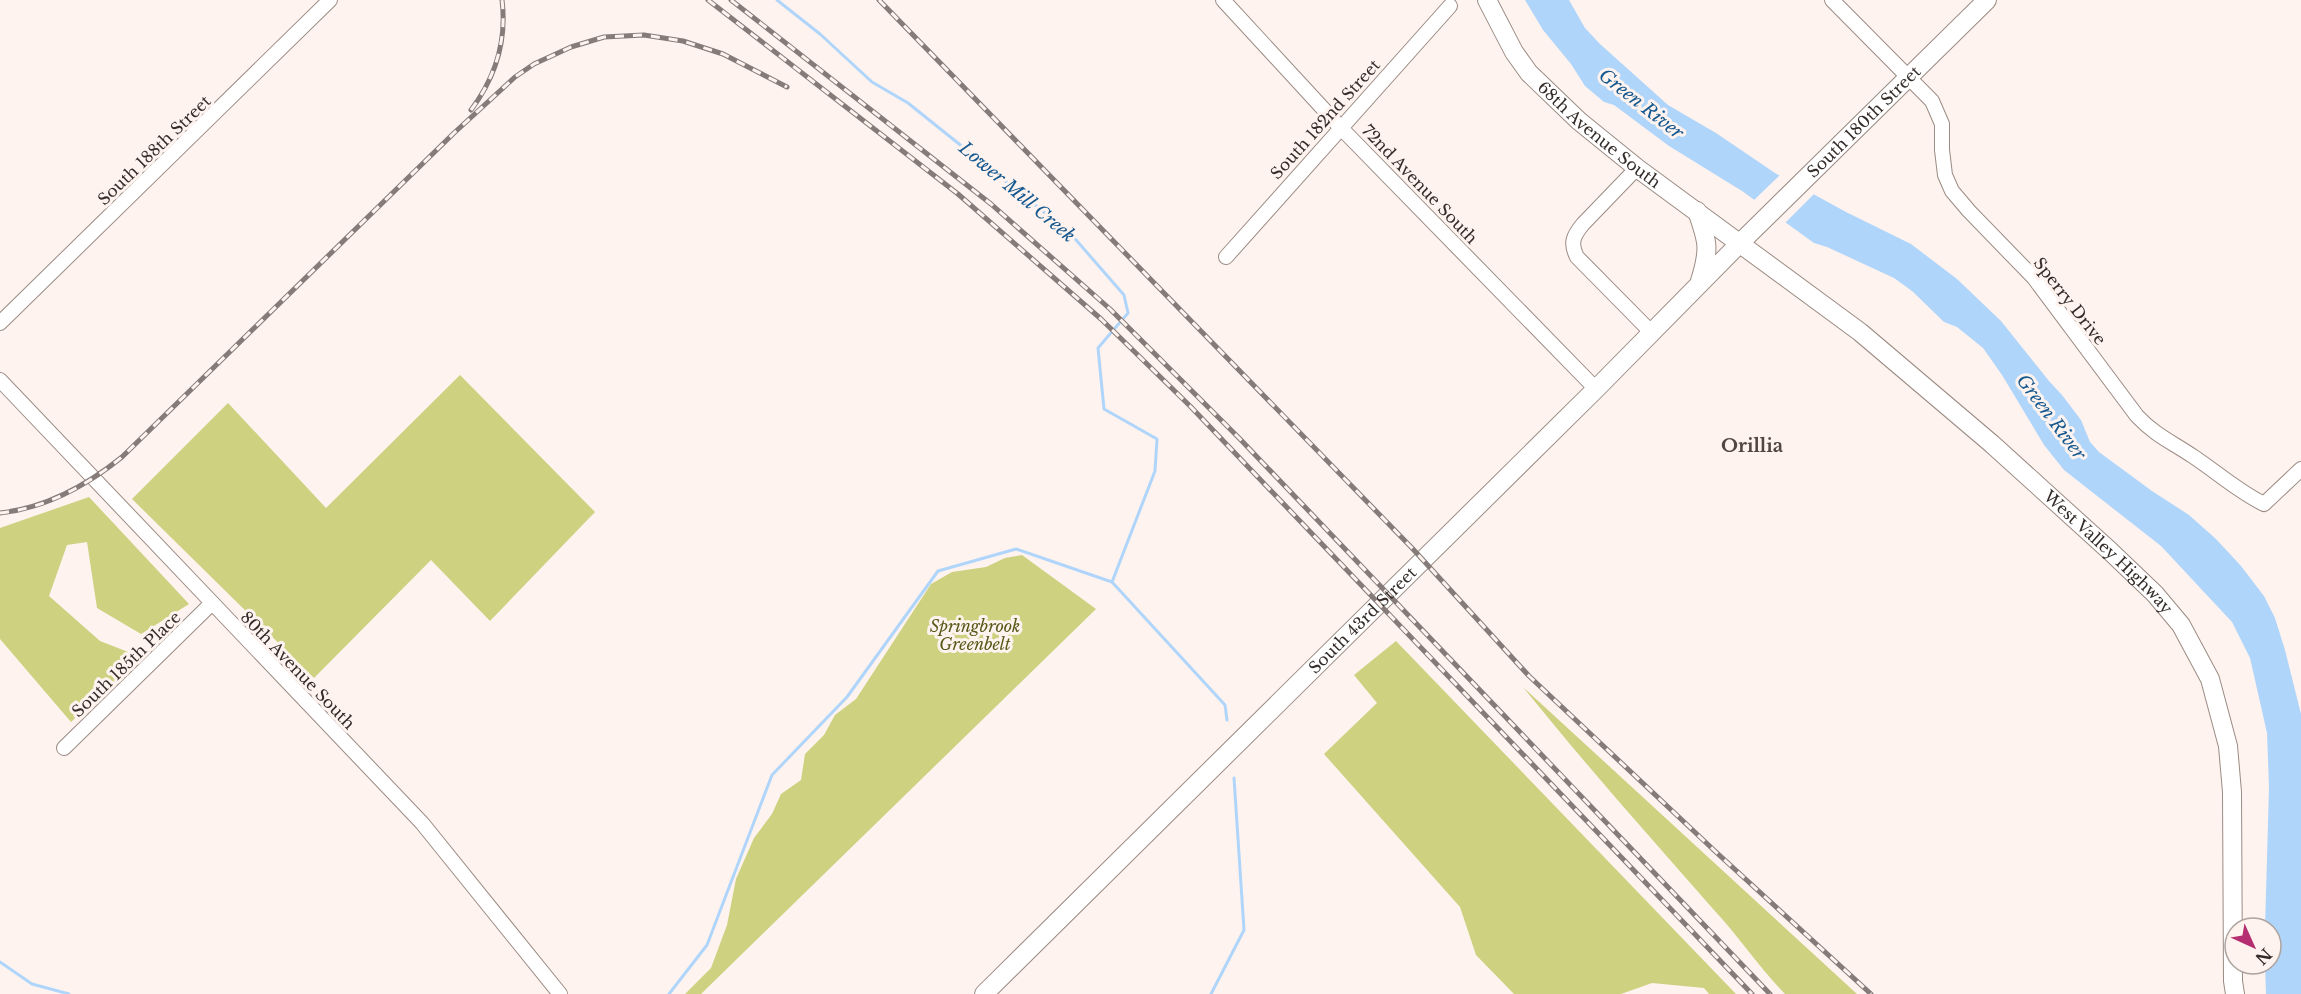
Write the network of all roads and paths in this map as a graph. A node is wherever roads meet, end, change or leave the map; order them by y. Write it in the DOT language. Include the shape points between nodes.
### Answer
graph roads {
  1 [pos="330,0"];
  2 [pos="1223,0"];
  3 [pos="1487,0"];
  4 [pos="1832,0"];
  5 [pos="1988,0"];
  6 [pos="1450,6"];
  7 [pos="1909,76"];
  8 [pos="1340,127"];
  9 [pos="1637,168"];
  10 [pos="1697,211"];
  11 [pos="1740,243"];
  12 [pos="1226,256"];
  13 [pos="1699,285"];
  14 [pos="0,323"];
  15 [pos="1651,332"];
  16 [pos="0,380"];
  17 [pos="1596,389"];
  18 [pos="2301,469"];
  19 [pos="212,603"];
  20 [pos="64,748"];
  21 [pos="560,994"];
  22 [pos="984,994"];
  23 [pos="2235,994"];
  1 -- 14 [label="street, South 188th Street"];
  2 -- 8 [label="street, 72nd Avenue South"];
  3 -- 9 [label="main road, 68th Avenue South" via="1529,73 1579,121"];
  4 -- 7 [label="street, Sperry Drive"];
  5 -- 7 [label="main road, South 180th Street"];
  6 -- 8 [label="street, South 182nd Street"];
  7 -- 11 [label="main road, South 180th Street"];
  7 -- 18 [label="street, Sperry Drive" via="1939,113 1945,175 1952,191 2034,278 2137,416 2158,436 2264,504"];
  8 -- 12 [label="street, South 182nd Street"];
  8 -- 17 [label="street, 72nd Avenue South"];
  9 -- 10 [label="main road, 68th Avenue South"];
  9 -- 15 [label="street" via="1583,224 1572,244 1577,257"];
  10 -- 11 [label="main road, 68th Avenue South"];
  10 -- 13 [label="main road" via="1708,252"];
  11 -- 13 [label="main road, South 43rd Street"];
  11 -- 23 [label="main road, West Valley Highway" via="1860,332 1983,436 2110,550 2181,625 2210,678 2228,746"];
  13 -- 15 [label="main road, South 43rd Street"];
  15 -- 17 [label="main road, South 43rd Street"];
  16 -- 19 [label="street, 80th Avenue South"];
  17 -- 22 [label="main road, South 43rd Street"];
  19 -- 20 [label="street, South 185th Place"];
  19 -- 21 [label="street, 80th Avenue South" via="422,823"];
}
